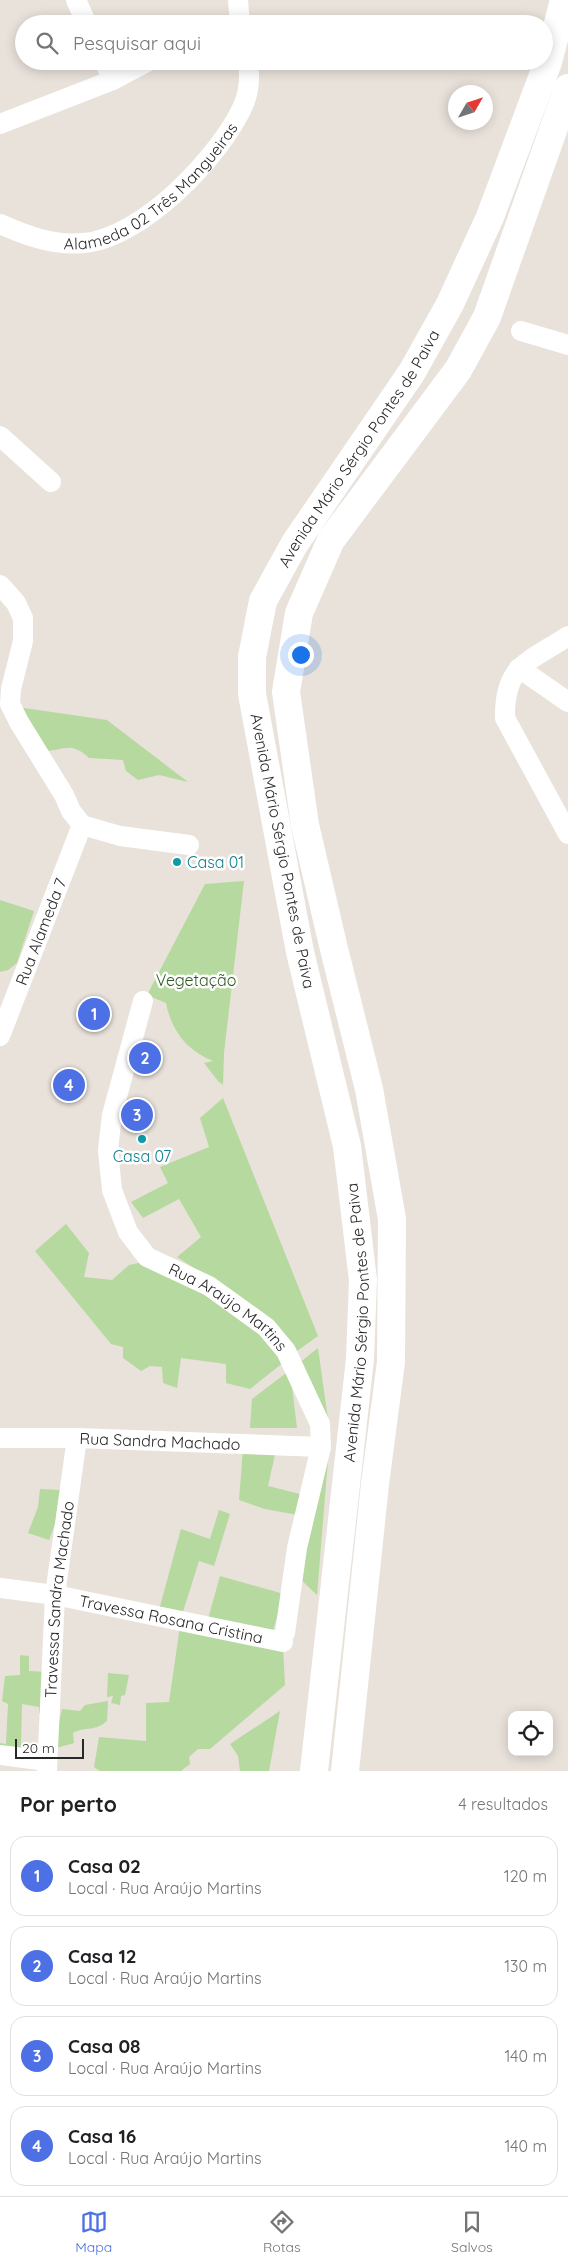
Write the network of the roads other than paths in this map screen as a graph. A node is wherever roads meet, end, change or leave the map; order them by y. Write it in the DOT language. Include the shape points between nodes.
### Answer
graph roads {
  1 [pos="76,0"];
  2 [pos="564,0"];
  3 [pos="83,15"];
  4 [pos="553,43"];
  5 [pos="108,70"];
  6 [pos="132,70"];
  7 [pos="248,70"];
  8 [pos="545,70"];
  9 [pos="113,80"];
  10 [pos="568,88"];
  11 [pos="0,124"];
  12 [pos="0,224"];
  13 [pos="522,331"];
  14 [pos="568,345"];
  15 [pos="0,436"];
  16 [pos="51,482"];
  17 [pos="0,585"];
  18 [pos="568,636"];
  19 [pos="519,668"];
  20 [pos="568,702"];
  21 [pos="82,825"];
  22 [pos="568,834"];
  23 [pos="190,845"];
  24 [pos="143,1001"];
  25 [pos="0,1036"];
  26 [pos="0,1438"];
  27 [pos="77,1438"];
  28 [pos="321,1447"];
  29 [pos="0,1588"];
  30 [pos="55,1596"];
  31 [pos="284,1638"];
  32 [pos="0,1755"];
  33 [pos="47,1766"];
  34 [pos="314,1771"];
  35 [pos="345,1771"];
  1 -- 3 [label="street"];
  2 -- 4 [label="main road, Avenida Mário Sérgio Pontes de Paiva"];
  5 -- 9 [label="street"];
  6 -- 9 [label="street"];
  7 -- 12 [label="street, Alameda 02 Três Mangueiras" via="249,88 243,106 216,150 180,189 146,216 109,237 85,243 61,244 32,238"];
  8 -- 34 [label="main road, Avenida Mário Sérgio Pontes de Paiva" via="490,217 450,304 412,372 295,542 262,601 255,631 252,694 300,952 347,1146 363,1280 360,1359"];
  9 -- 11 [label="street"];
  10 -- 35 [label="main road, Avenida Mário Sérgio Pontes de Paiva" via="487,317 458,370 331,540 319,564 299,613 286,692 305,825 369,1089 392,1219 391,1362"];
  13 -- 14 [label="street"];
  15 -- 16 [label="street"];
  17 -- 21 [label="street" via="16,603 23,618 23,641 10,704 71,812"];
  18 -- 19 [label="street"];
  19 -- 20 [label="street"];
  19 -- 22 [label="street" via="509,682 504,698 505,718"];
  21 -- 23 [label="street" via="120,836"];
  21 -- 25 [label="street, Rua Alameda 7"];
  24 -- 28 [label="street, Rua Araújo Martins" via="112,1115 108,1150 112,1190 128,1232 147,1256 209,1286 266,1327 286,1351 303,1384 320,1424"];
  26 -- 27 [label="street, Rua Sandra Machado"];
  27 -- 28 [label="street, Rua Sandra Machado"];
  27 -- 30 [label="street, Travessa Sandra Machado"];
  28 -- 31 [label="street, Rua Araújo Martins" via="297,1548"];
  29 -- 30 [label="street, Travessa Rosana Cristina"];
  30 -- 31 [label="street, Travessa Rosana Cristina"];
  30 -- 33 [label="street, Travessa Sandra Machado"];
  32 -- 33 [label="street"];
}
